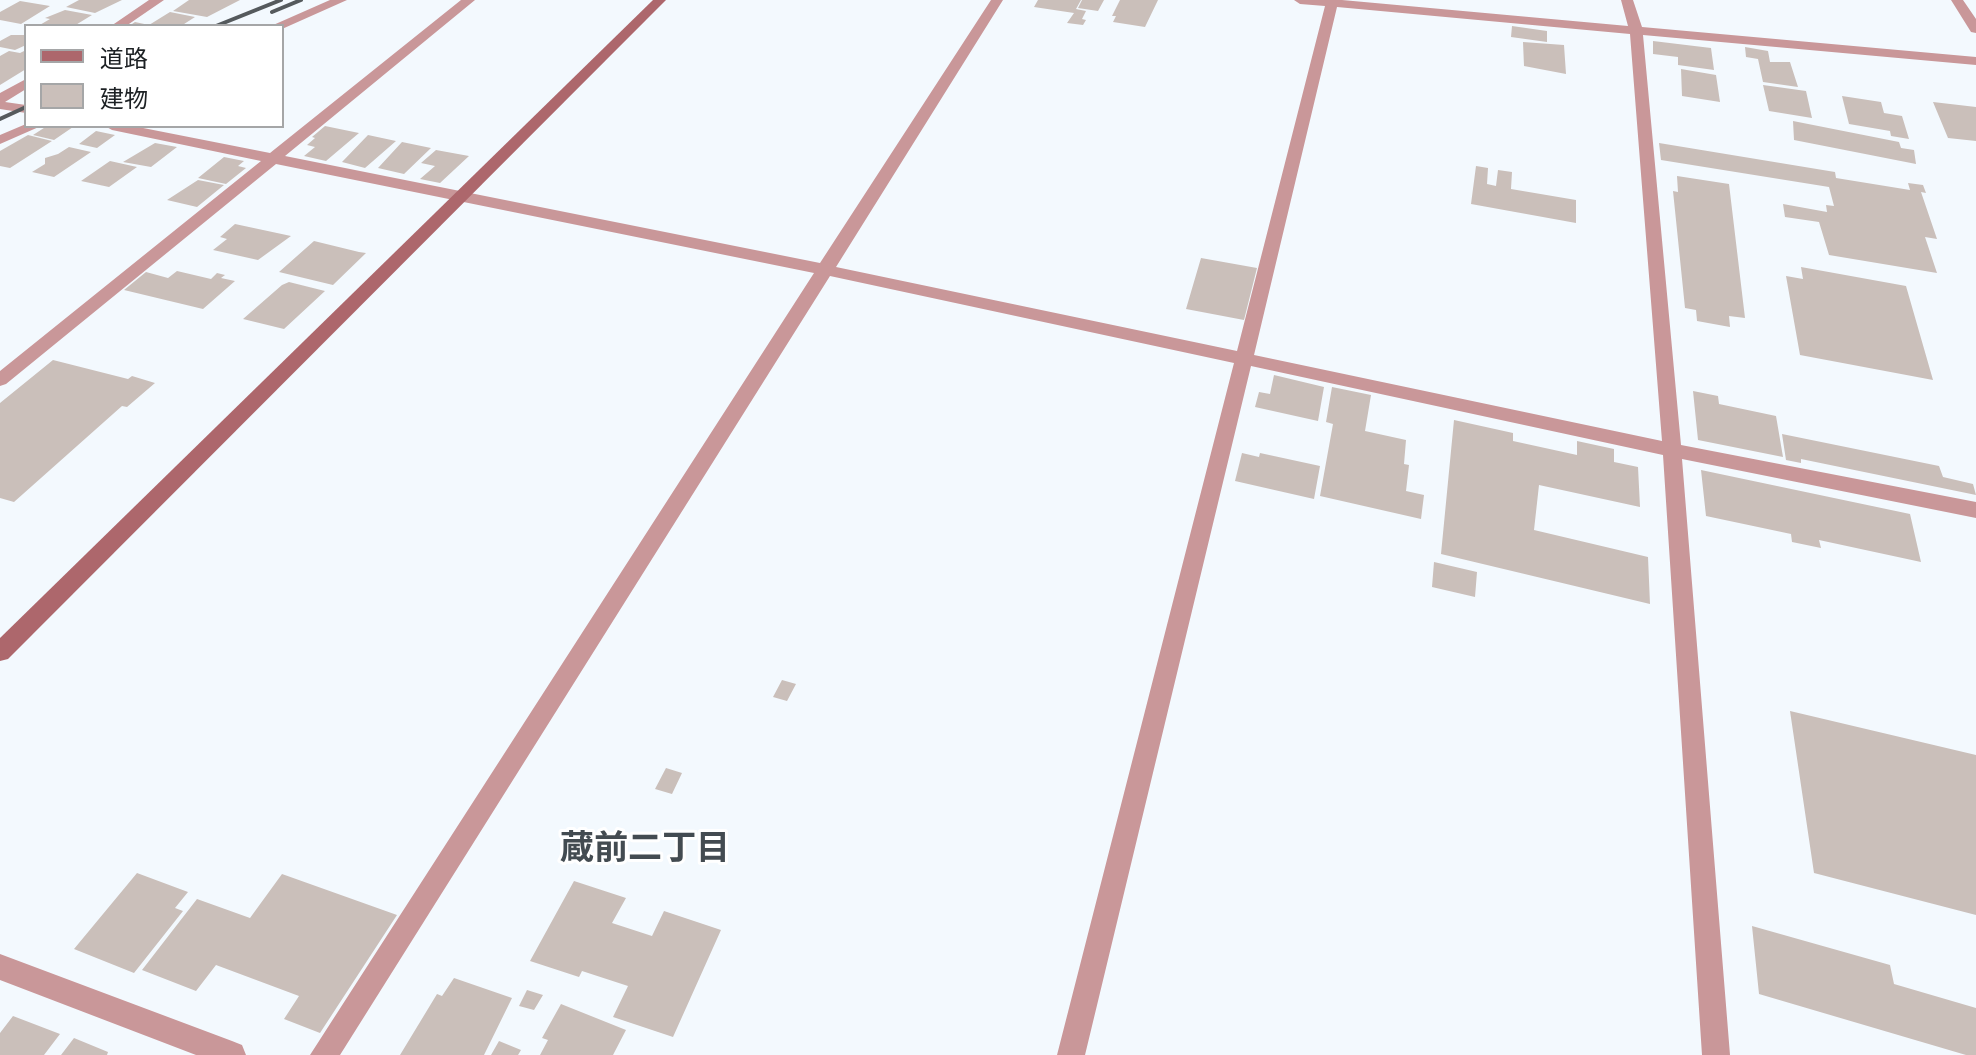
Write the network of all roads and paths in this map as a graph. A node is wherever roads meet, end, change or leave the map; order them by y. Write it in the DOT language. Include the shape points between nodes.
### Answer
graph roads {
  1 [pos="158,0"];
  2 [pos="341,0"];
  3 [pos="469,0"];
  4 [pos="660,0"];
  5 [pos="997,0"];
  6 [pos="1300,0"];
  7 [pos="1627,0"];
  8 [pos="1957,0"];
  9 [pos="1332,3"];
  10 [pos="120,24"];
  11 [pos="282,24"];
  12 [pos="1976,29"];
  13 [pos="1636,30"];
  14 [pos="1976,61"];
  15 [pos="24,84"];
  16 [pos="0,102"];
  17 [pos="24,108"];
  18 [pos="29,128"];
  19 [pos="122,128"];
  20 [pos="0,140"];
  21 [pos="275,159"];
  22 [pos="462,197"];
  23 [pos="827,270"];
  24 [pos="1244,359"];
  25 [pos="0,380"];
  26 [pos="1672,450"];
  27 [pos="1976,510"];
  28 [pos="0,652"];
  29 [pos="0,967"];
  30 [pos="232,1055"];
  31 [pos="324,1055"];
  32 [pos="1071,1055"];
  33 [pos="1716,1055"];
  1 -- 10 [label="street"];
  2 -- 11 [label="street"];
  3 -- 21 [label="street"];
  4 -- 22 [label="street"];
  5 -- 23 [label="street"];
  6 -- 9 [label="street"];
  7 -- 13 [label="street"];
  8 -- 12 [label="street"];
  9 -- 13 [label="street"];
  9 -- 24 [label="street"];
  13 -- 14 [label="street"];
  13 -- 26 [label="street"];
  15 -- 16 [label="street"];
  16 -- 17 [label="street"];
  18 -- 20 [label="street"];
  19 -- 21 [label="street"];
  21 -- 22 [label="street"];
  21 -- 25 [label="street"];
  22 -- 23 [label="street"];
  22 -- 28 [label="street"];
  23 -- 24 [label="street"];
  23 -- 31 [label="street"];
  24 -- 26 [label="street"];
  24 -- 32 [label="street"];
  26 -- 27 [label="street"];
  26 -- 33 [label="street"];
  29 -- 30 [label="street"];
}
